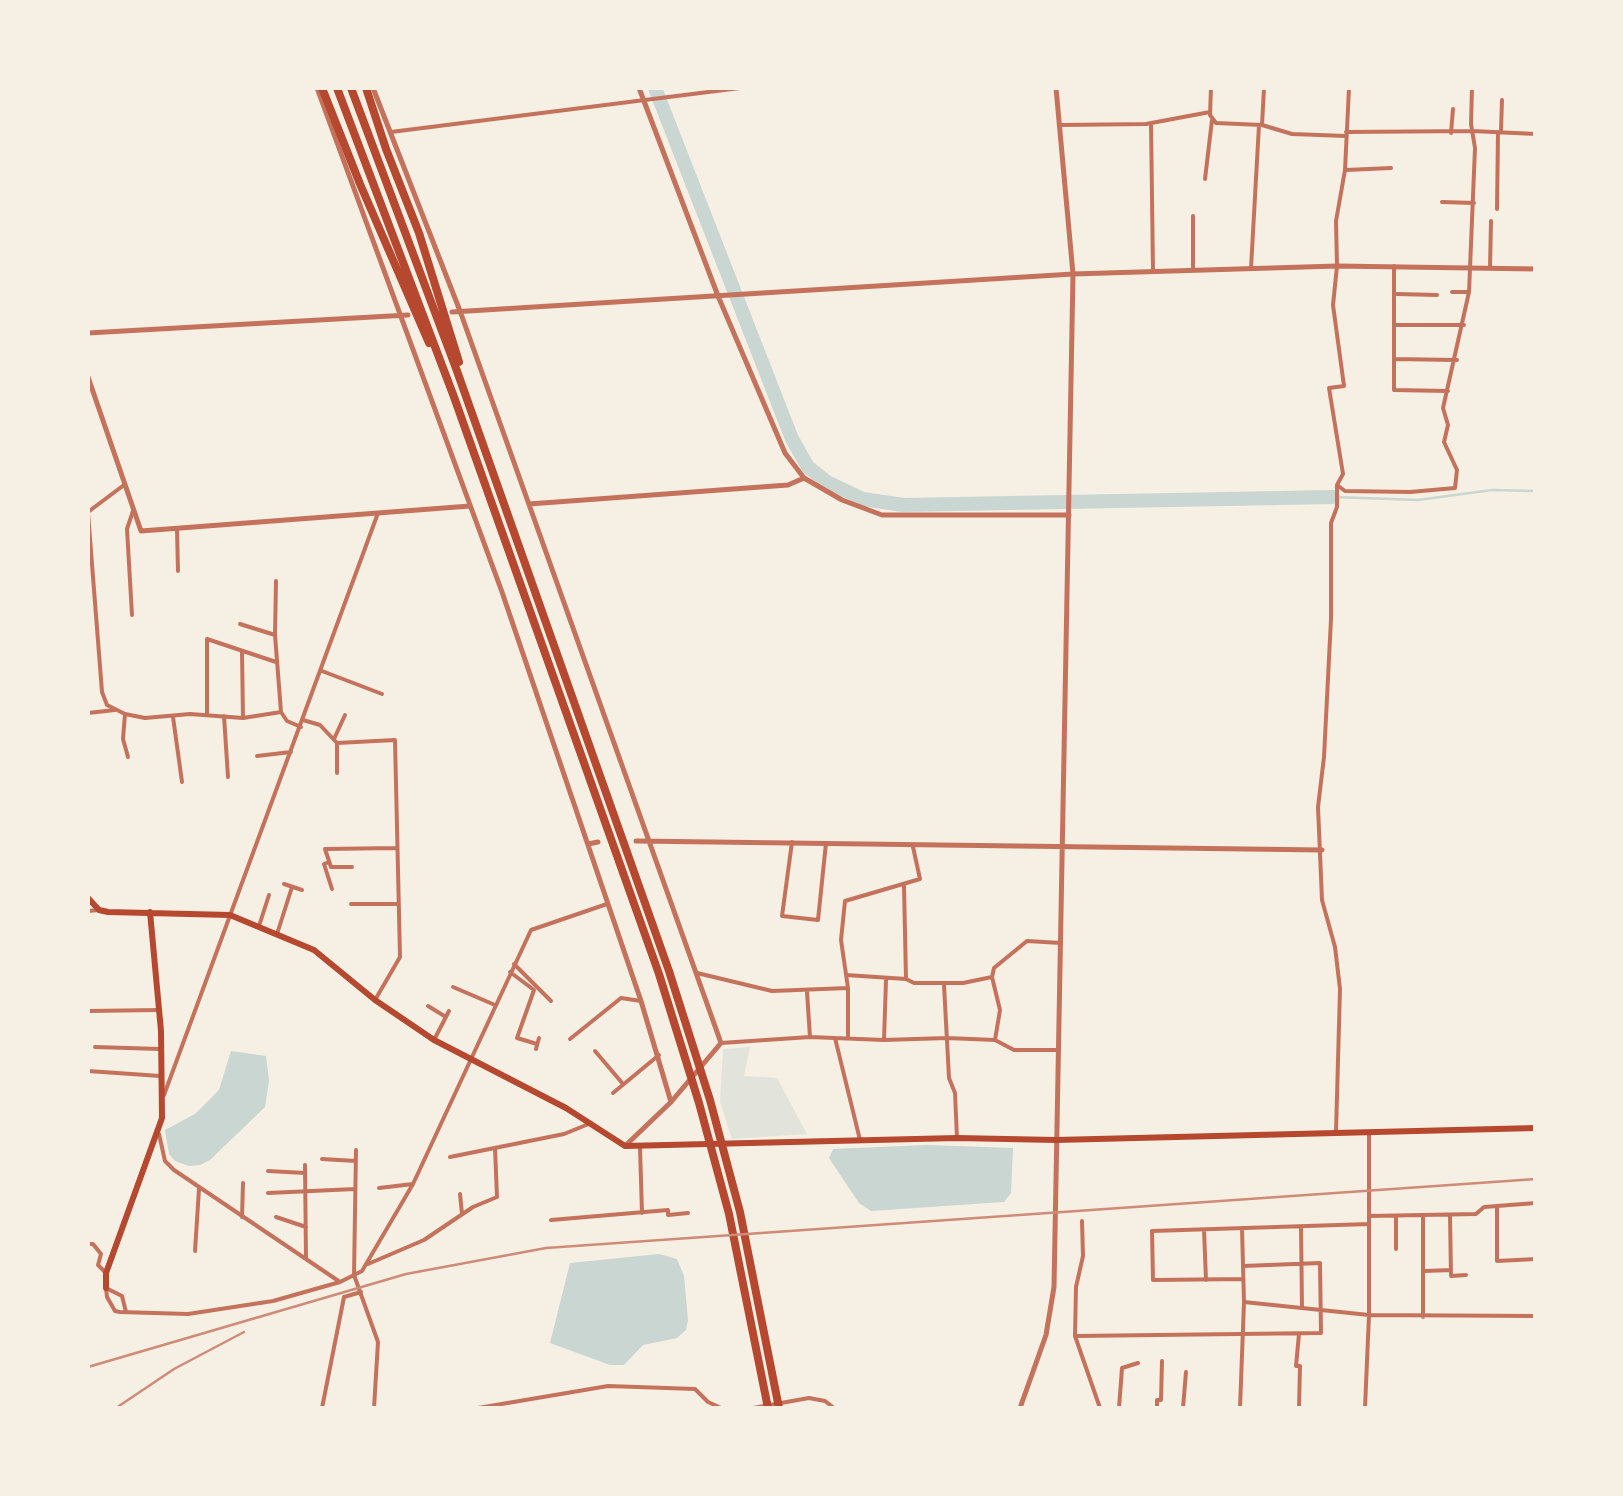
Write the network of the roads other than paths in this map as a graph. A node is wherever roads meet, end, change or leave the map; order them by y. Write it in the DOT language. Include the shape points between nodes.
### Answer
graph roads {
  1 [pos="320,88"];
  2 [pos="338,88"];
  3 [pos="351,88"];
  4 [pos="370,88"];
  5 [pos="640,88"];
  6 [pos="740,88"];
  7 [pos="1056,88"];
  8 [pos="1211,88"];
  9 [pos="1264,88"];
  10 [pos="1349,88"];
  11 [pos="1472,88"];
  12 [pos="646,100"];
  13 [pos="1508,106"];
  14 [pos="1453,109"];
  15 [pos="1210,112"];
  16 [pos="1212,120"];
  17 [pos="1151,123"];
  18 [pos="1060,125"];
  19 [pos="1261,125"];
  20 [pos="1472,131"];
  21 [pos="391,132"];
  22 [pos="1499,132"];
  23 [pos="1452,133"];
  24 [pos="1346,134"];
  25 [pos="1536,134"];
  26 [pos="1345,170"];
  27 [pos="1386,170"];
  28 [pos="1205,178"];
  29 [pos="1442,202"];
  30 [pos="1474,203"];
  31 [pos="1497,209"];
  32 [pos="1193,216"];
  33 [pos="1491,221"];
  34 [pos="1337,266"];
  35 [pos="1394,266"];
  36 [pos="1251,268"];
  37 [pos="1470,268"];
  38 [pos="1490,268"];
  39 [pos="1536,269"];
  40 [pos="1193,270"];
  41 [pos="1153,271"];
  42 [pos="1073,274"];
  43 [pos="1452,292"];
  44 [pos="1470,292"];
  45 [pos="1396,294"];
  46 [pos="721,295"];
  47 [pos="1437,295"];
  48 [pos="452,312"];
  49 [pos="460,312"];
  50 [pos="405,316"];
  51 [pos="1395,325"];
  52 [pos="1464,325"];
  53 [pos="88,333"];
  54 [pos="1394,359"];
  55 [pos="1457,360"];
  56 [pos="88,377"];
  57 [pos="1448,391"];
  58 [pos="454,396"];
  59 [pos="804,478"];
  60 [pos="124,485"];
  61 [pos="1337,487"];
  62 [pos="499,490"];
  63 [pos="528,504"];
  64 [pos="470,506"];
  65 [pos="133,511"];
  66 [pos="88,513"];
  67 [pos="378,513"];
  68 [pos="1069,513"];
  69 [pos="177,530"];
  70 [pos="178,571"];
  71 [pos="276,581"];
  72 [pos="132,614"];
  73 [pos="240,624"];
  74 [pos="274,635"];
  75 [pos="242,650"];
  76 [pos="276,662"];
  77 [pos="322,671"];
  78 [pos="382,694"];
  79 [pos="115,710"];
  80 [pos="281,712"];
  81 [pos="88,713"];
  82 [pos="125,714"];
  83 [pos="207,715"];
  84 [pos="345,715"];
  85 [pos="224,716"];
  86 [pos="173,717"];
  87 [pos="242,718"];
  88 [pos="303,720"];
  89 [pos="300,727"];
  90 [pos="335,741"];
  91 [pos="291,752"];
  92 [pos="257,756"];
  93 [pos="128,757"];
  94 [pos="337,774"];
  95 [pos="228,777"];
  96 [pos="182,782"];
  97 [pos="648,840"];
  98 [pos="636,841"];
  99 [pos="598,842"];
  100 [pos="792,842"];
  101 [pos="826,843"];
  102 [pos="588,844"];
  103 [pos="913,846"];
  104 [pos="1061,847"];
  105 [pos="398,848"];
  106 [pos="1322,850"];
  107 [pos="329,862"];
  108 [pos="352,867"];
  109 [pos="284,884"];
  110 [pos="904,886"];
  111 [pos="292,887"];
  112 [pos="332,889"];
  113 [pos="302,890"];
  114 [pos="269,894"];
  115 [pos="88,898"];
  116 [pos="351,904"];
  117 [pos="398,904"];
  118 [pos="608,904"];
  119 [pos="99,910"];
  120 [pos="88,911"];
  121 [pos="150,912"];
  122 [pos="230,916"];
  123 [pos="259,926"];
  124 [pos="277,934"];
  125 [pos="1060,943"];
  126 [pos="514,964"];
  127 [pos="510,972"];
  128 [pos="696,973"];
  129 [pos="846,975"];
  130 [pos="992,977"];
  131 [pos="886,978"];
  132 [pos="906,979"];
  133 [pos="944,985"];
  134 [pos="453,987"];
  135 [pos="848,988"];
  136 [pos="807,992"];
  137 [pos="375,1000"];
  138 [pos="641,1000"];
  139 [pos="551,1001"];
  140 [pos="495,1005"];
  141 [pos="428,1006"];
  142 [pos="158,1010"];
  143 [pos="90,1011"];
  144 [pos="810,1037"];
  145 [pos="834,1038"];
  146 [pos="848,1038"];
  147 [pos="946,1038"];
  148 [pos="570,1039"];
  149 [pos="434,1040"];
  150 [pos="884,1040"];
  151 [pos="995,1040"];
  152 [pos="721,1042"];
  153 [pos="537,1044"];
  154 [pos="94,1047"];
  155 [pos="160,1049"];
  156 [pos="1058,1050"];
  157 [pos="595,1051"];
  158 [pos="658,1055"];
  159 [pos="469,1059"];
  160 [pos="88,1071"];
  161 [pos="160,1076"];
  162 [pos="623,1084"];
  163 [pos="613,1093"];
  164 [pos="671,1102"];
  165 [pos="160,1103"];
  166 [pos="591,1123"];
  167 [pos="1536,1128"];
  168 [pos="158,1131"];
  169 [pos="1336,1132"];
  170 [pos="1369,1133"];
  171 [pos="957,1138"];
  172 [pos="860,1140"];
  173 [pos="1056,1140"];
  174 [pos="625,1146"];
  175 [pos="640,1146"];
  176 [pos="494,1148"];
  177 [pos="356,1150"];
  178 [pos="450,1157"];
  179 [pos="322,1160"];
  180 [pos="356,1161"];
  181 [pos="306,1165"];
  182 [pos="268,1171"];
  183 [pos="306,1173"];
  184 [pos="243,1182"];
  185 [pos="413,1184"];
  186 [pos="379,1188"];
  187 [pos="200,1189"];
  188 [pos="355,1190"];
  189 [pos="268,1193"];
  190 [pos="306,1194"];
  191 [pos="460,1194"];
  192 [pos="1536,1204"];
  193 [pos="1497,1206"];
  194 [pos="642,1213"];
  195 [pos="688,1213"];
  196 [pos="462,1214"];
  197 [pos="1450,1215"];
  198 [pos="276,1216"];
  199 [pos="1369,1216"];
  200 [pos="1396,1216"];
  201 [pos="1423,1216"];
  202 [pos="242,1217"];
  203 [pos="551,1220"];
  204 [pos="1082,1220"];
  205 [pos="1369,1224"];
  206 [pos="306,1227"];
  207 [pos="1300,1227"];
  208 [pos="1242,1228"];
  209 [pos="1204,1230"];
  210 [pos="88,1244"];
  211 [pos="1396,1250"];
  212 [pos="195,1251"];
  213 [pos="306,1258"];
  214 [pos="1536,1259"];
  215 [pos="368,1264"];
  216 [pos="1302,1264"];
  217 [pos="1243,1266"];
  218 [pos="1450,1270"];
  219 [pos="1423,1271"];
  220 [pos="106,1273"];
  221 [pos="354,1275"];
  222 [pos="1466,1276"];
  223 [pos="1243,1279"];
  224 [pos="1206,1280"];
  225 [pos="340,1282"];
  226 [pos="106,1288"];
  227 [pos="362,1292"];
  228 [pos="1244,1302"];
  229 [pos="1302,1307"];
  230 [pos="1322,1310"];
  231 [pos="126,1312"];
  232 [pos="1370,1316"];
  233 [pos="1536,1316"];
  234 [pos="1424,1317"];
  235 [pos="1243,1334"];
  236 [pos="1299,1334"];
  237 [pos="1074,1336"];
  238 [pos="1162,1361"];
  239 [pos="1138,1364"];
  240 [pos="1186,1372"];
  241 [pos="322,1408"];
  242 [pos="374,1408"];
  243 [pos="478,1408"];
  244 [pos="721,1408"];
  245 [pos="754,1408"];
  246 [pos="768,1408"];
  247 [pos="779,1408"];
  248 [pos="834,1408"];
  249 [pos="1020,1408"];
  250 [pos="1100,1408"];
  251 [pos="1119,1408"];
  252 [pos="1156,1408"];
  253 [pos="1183,1408"];
  254 [pos="1240,1408"];
  255 [pos="1299,1408"];
  256 [pos="1365,1408"];
  1 -- 50 [label="street"];
  1 -- 58 [label="highway"];
  2 -- 58 [label="highway"];
  3 -- 62 [label="highway"];
  4 -- 21 [label="street"];
  4 -- 62 [label="highway"];
  5 -- 12 [label="street"];
  6 -- 12 [label="street"];
  7 -- 18 [label="street"];
  8 -- 15 [label="street"];
  9 -- 19 [label="street"];
  10 -- 24 [label="street"];
  11 -- 20 [label="street"];
  12 -- 21 [label="street"];
  12 -- 46 [label="street"];
  13 -- 22 [label="street" via="1501,103"];
  14 -- 23 [label="street"];
  15 -- 16 [label="street"];
  15 -- 17 [label="street"];
  16 -- 19 [label="street"];
  16 -- 28 [label="street"];
  17 -- 18 [label="street"];
  17 -- 41 [label="street"];
  18 -- 42 [label="street"];
  19 -- 24 [label="street" via="1292,134"];
  19 -- 36 [label="street"];
  20 -- 22 [label="street"];
  20 -- 23 [label="street"];
  20 -- 30 [label="street"];
  21 -- 49 [label="street"];
  22 -- 25 [label="street"];
  22 -- 31 [label="street"];
  23 -- 24 [label="street"];
  24 -- 26 [label="street"];
  26 -- 27 [label="street"];
  26 -- 34 [label="street"];
  29 -- 30 [label="street"];
  30 -- 37 [label="street"];
  32 -- 40 [label="street"];
  33 -- 38 [label="street"];
  34 -- 35 [label="street"];
  34 -- 36 [label="street"];
  34 -- 61 [label="street" via="1333,305 1344,386 1329,388 1343,474"];
  35 -- 37 [label="street"];
  35 -- 45 [label="street"];
  36 -- 40 [label="street"];
  37 -- 38 [label="street"];
  37 -- 44 [label="street"];
  38 -- 39 [label="street"];
  40 -- 41 [label="street"];
  41 -- 42 [label="street"];
  42 -- 46 [label="street"];
  42 -- 68 [label="street"];
  43 -- 44 [label="street"];
  44 -- 52 [label="street"];
  45 -- 47 [label="street"];
  45 -- 51 [label="street"];
  46 -- 49 [label="street"];
  46 -- 59 [label="street" via="785,453"];
  48 -- 49 [label="street"];
  49 -- 63 [label="street"];
  50 -- 53 [label="street"];
  50 -- 64 [label="street"];
  51 -- 52 [label="street"];
  51 -- 54 [label="street"];
  52 -- 55 [label="street"];
  54 -- 55 [label="street"];
  54 -- 57 [label="street" via="1394,390"];
  55 -- 57 [label="street"];
  56 -- 60 [label="street"];
  57 -- 61 [label="street" via="1443,437 1457,470 1455,488"];
  58 -- 246 [label="highway" via="680,1041 742,1267"];
  59 -- 63 [label="street"];
  59 -- 68 [label="street" via="882,515"];
  60 -- 65 [label="street"];
  60 -- 66 [label="street"];
  61 -- 106 [label="street" via="1318,808"];
  62 -- 247 [label="highway" via="691,1038 752,1265"];
  63 -- 97 [label="street"];
  64 -- 67 [label="street"];
  64 -- 102 [label="street"];
  65 -- 69 [label="street" via="141,531"];
  65 -- 72 [label="street" via="127,529"];
  66 -- 79 [label="street" via="102,692"];
  67 -- 69 [label="street"];
  67 -- 77 [label="street"];
  68 -- 104 [label="street"];
  69 -- 70 [label="street"];
  71 -- 74 [label="street"];
  73 -- 74 [label="street"];
  74 -- 76 [label="street"];
  75 -- 76 [label="street"];
  75 -- 83 [label="street" via="207,639"];
  75 -- 87 [label="street"];
  76 -- 80 [label="street"];
  77 -- 78 [label="street"];
  77 -- 88 [label="street"];
  79 -- 81 [label="street"];
  79 -- 82 [label="street"];
  80 -- 87 [label="street"];
  80 -- 89 [label="street"];
  82 -- 86 [label="street"];
  82 -- 93 [label="street"];
  83 -- 85 [label="street"];
  83 -- 86 [label="street"];
  84 -- 90 [label="street"];
  85 -- 87 [label="street"];
  85 -- 95 [label="street"];
  86 -- 96 [label="street"];
  88 -- 89 [label="street"];
  88 -- 90 [label="street" via="320,725"];
  89 -- 91 [label="street"];
  90 -- 94 [label="street"];
  90 -- 105 [label="street" via="396,740"];
  91 -- 92 [label="street"];
  91 -- 122 [label="street"];
  97 -- 98 [label="street"];
  97 -- 100 [label="street"];
  97 -- 128 [label="street"];
  99 -- 102 [label="street"];
  100 -- 101 [label="street"];
  100 -- 101 [label="street" via="782,916 818,920"];
  101 -- 103 [label="street"];
  102 -- 118 [label="street"];
  103 -- 104 [label="street"];
  103 -- 110 [label="street" via="920,879"];
  104 -- 106 [label="street"];
  104 -- 125 [label="street"];
  105 -- 107 [label="street" via="325,849"];
  105 -- 117 [label="street"];
  106 -- 169 [label="street" via="1322,900 1340,989"];
  107 -- 108 [label="street"];
  107 -- 112 [label="street" via="324,864"];
  109 -- 111 [label="street"];
  110 -- 129 [label="street" via="844,901"];
  110 -- 132 [label="street"];
  111 -- 113 [label="street"];
  111 -- 124 [label="street"];
  114 -- 123 [label="street"];
  115 -- 119 [label="main road"];
  116 -- 117 [label="street"];
  117 -- 137 [label="street" via="400,957"];
  118 -- 126 [label="street" via="536,926"];
  118 -- 138 [label="street"];
  119 -- 120 [label="street"];
  119 -- 121 [label="main road"];
  121 -- 122 [label="main road"];
  121 -- 142 [label="main road"];
  122 -- 123 [label="main road"];
  122 -- 165 [label="street"];
  123 -- 124 [label="main road"];
  124 -- 137 [label="main road" via="330,961"];
  125 -- 130 [label="street" via="1027,941"];
  125 -- 156 [label="street"];
  126 -- 127 [label="street"];
  126 -- 139 [label="street"];
  127 -- 140 [label="street"];
  127 -- 153 [label="street" via="534,990 518,1038"];
  128 -- 136 [label="street"];
  128 -- 152 [label="street"];
  129 -- 131 [label="street"];
  129 -- 135 [label="street"];
  130 -- 133 [label="street"];
  130 -- 151 [label="street" via="1000,1010"];
  131 -- 132 [label="street"];
  131 -- 150 [label="street"];
  132 -- 133 [label="street"];
  133 -- 147 [label="street"];
  134 -- 140 [label="street"];
  135 -- 136 [label="street"];
  135 -- 146 [label="street"];
  136 -- 144 [label="street"];
  137 -- 149 [label="main road"];
  138 -- 148 [label="street" via="621,998"];
  138 -- 158 [label="street"];
  140 -- 159 [label="street"];
  141 -- 149 [label="street" via="447,1014"];
  142 -- 143 [label="street"];
  142 -- 155 [label="main road"];
  144 -- 145 [label="street"];
  144 -- 152 [label="street"];
  145 -- 146 [label="street"];
  145 -- 172 [label="street"];
  146 -- 150 [label="street"];
  147 -- 150 [label="street"];
  147 -- 151 [label="street"];
  147 -- 171 [label="street"];
  149 -- 159 [label="main road"];
  151 -- 156 [label="street" via="1014,1050"];
  152 -- 164 [label="street"];
  154 -- 155 [label="street"];
  155 -- 161 [label="main road"];
  156 -- 173 [label="street"];
  157 -- 162 [label="street"];
  158 -- 162 [label="street"];
  158 -- 164 [label="street"];
  159 -- 166 [label="main road"];
  159 -- 185 [label="street"];
  160 -- 161 [label="street"];
  161 -- 165 [label="main road"];
  162 -- 163 [label="street"];
  164 -- 174 [label="street"];
  165 -- 168 [label="main road"];
  166 -- 174 [label="main road"];
  166 -- 176 [label="street"];
  167 -- 170 [label="main road"];
  168 -- 187 [label="street" via="165,1161"];
  168 -- 220 [label="main road"];
  169 -- 170 [label="main road"];
  169 -- 173 [label="main road"];
  170 -- 199 [label="street"];
  171 -- 172 [label="main road"];
  171 -- 173 [label="main road"];
  172 -- 175 [label="main road"];
  173 -- 249 [label="street" via="1051,1312"];
  174 -- 175 [label="main road"];
  175 -- 194 [label="street"];
  176 -- 178 [label="street"];
  176 -- 196 [label="street" via="496,1196"];
  177 -- 180 [label="street"];
  179 -- 180 [label="street"];
  180 -- 188 [label="street"];
  181 -- 183 [label="street"];
  182 -- 183 [label="street"];
  183 -- 190 [label="street"];
  184 -- 202 [label="street"];
  185 -- 186 [label="street"];
  185 -- 215 [label="street"];
  187 -- 202 [label="street"];
  187 -- 212 [label="street"];
  188 -- 190 [label="street"];
  188 -- 221 [label="street"];
  189 -- 190 [label="street"];
  190 -- 206 [label="street"];
  191 -- 196 [label="street"];
  192 -- 193 [label="street"];
  193 -- 197 [label="street"];
  193 -- 214 [label="street" via="1497,1260"];
  194 -- 195 [label="street"];
  194 -- 203 [label="street"];
  196 -- 215 [label="street" via="424,1240"];
  197 -- 201 [label="street"];
  197 -- 218 [label="street"];
  198 -- 206 [label="street"];
  199 -- 200 [label="street"];
  199 -- 205 [label="street"];
  200 -- 201 [label="street"];
  200 -- 211 [label="street"];
  201 -- 219 [label="street"];
  202 -- 213 [label="street"];
  204 -- 237 [label="street"];
  205 -- 207 [label="street"];
  205 -- 232 [label="street"];
  206 -- 213 [label="street"];
  207 -- 208 [label="street"];
  207 -- 216 [label="street"];
  208 -- 209 [label="street"];
  208 -- 217 [label="street"];
  209 -- 224 [label="street"];
  209 -- 224 [label="street" via="1152,1232 1153,1280"];
  210 -- 220 [label="street" via="102,1254 98,1265"];
  213 -- 225 [label="street"];
  215 -- 221 [label="street"];
  216 -- 217 [label="street"];
  216 -- 229 [label="street"];
  216 -- 230 [label="street" via="1320,1264"];
  217 -- 223 [label="street"];
  218 -- 219 [label="street"];
  218 -- 222 [label="street" via="1450,1276"];
  219 -- 234 [label="street"];
  220 -- 226 [label="main road"];
  221 -- 225 [label="street"];
  221 -- 227 [label="street"];
  223 -- 224 [label="street"];
  223 -- 228 [label="street"];
  225 -- 231 [label="street" via="188,1314"];
  226 -- 231 [label="street" via="122,1296"];
  226 -- 231 [label="street" via="111,1306"];
  227 -- 241 [label="street" via="344,1297"];
  227 -- 242 [label="street" via="378,1342"];
  228 -- 229 [label="street"];
  228 -- 235 [label="street"];
  229 -- 230 [label="street"];
  230 -- 232 [label="street"];
  230 -- 236 [label="street" via="1322,1333"];
  232 -- 234 [label="street"];
  232 -- 256 [label="street"];
  233 -- 234 [label="street"];
  235 -- 236 [label="street"];
  235 -- 237 [label="street"];
  235 -- 254 [label="street"];
  236 -- 255 [label="street"];
  237 -- 250 [label="street"];
  238 -- 252 [label="street"];
  239 -- 251 [label="street" via="1122,1368"];
  240 -- 253 [label="street"];
  243 -- 244 [label="street" via="608,1386 695,1389"];
  245 -- 248 [label="street" via="808,1398"];
}
